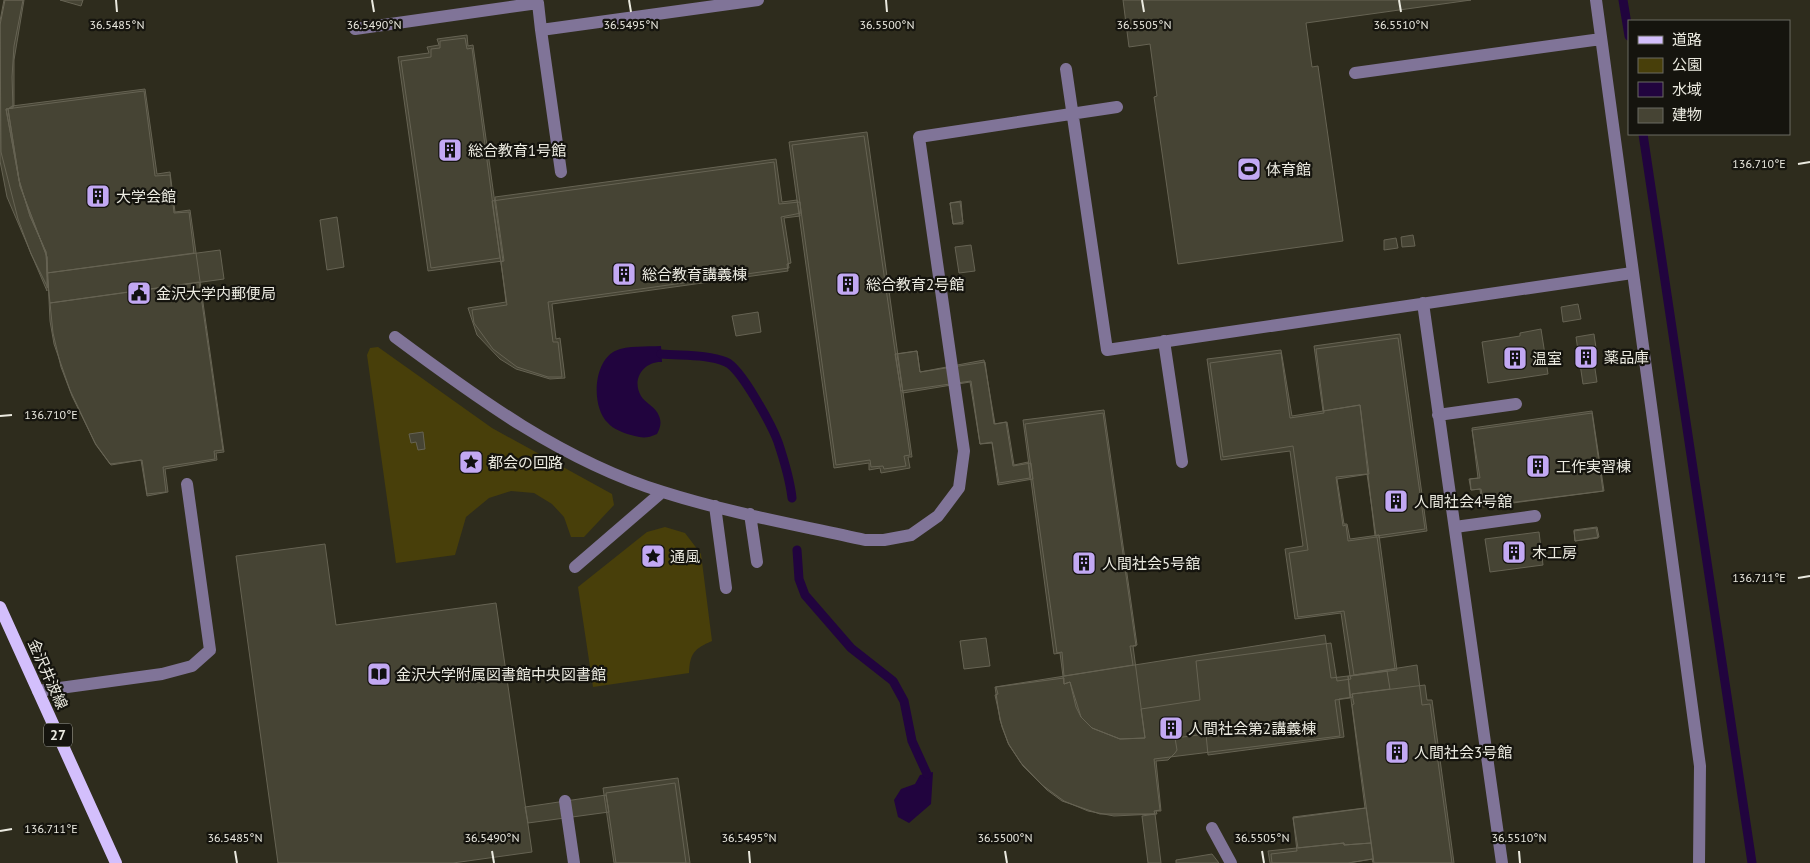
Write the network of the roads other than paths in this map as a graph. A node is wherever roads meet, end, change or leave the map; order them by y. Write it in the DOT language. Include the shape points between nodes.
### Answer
graph roads {
  1 [pos="758,0"];
  2 [pos="1596,0"];
  3 [pos="355,28"];
  4 [pos="541,30"];
  5 [pos="1601,39"];
  6 [pos="1066,69"];
  7 [pos="1355,73"];
  8 [pos="1118,107"];
  9 [pos="1072,115"];
  10 [pos="561,172"];
  11 [pos="1632,273"];
  12 [pos="1423,303"];
  13 [pos="395,337"];
  14 [pos="1164,342"];
  15 [pos="1516,404"];
  16 [pos="1438,415"];
  17 [pos="1182,462"];
  18 [pos="187,484"];
  19 [pos="662,492"];
  20 [pos="715,506"];
  21 [pos="750,514"];
  22 [pos="1535,516"];
  23 [pos="1455,527"];
  24 [pos="757,562"];
  25 [pos="575,567"];
  26 [pos="726,588"];
  27 [pos="0,607"];
  28 [pos="38,692"];
  29 [pos="564,801"];
  30 [pos="1212,828"];
  31 [pos="116,863"];
  32 [pos="574,863"];
  33 [pos="1231,863"];
  34 [pos="1502,863"];
  35 [pos="1700,863"];
  1 -- 4 [label="lane"];
  2 -- 5 [label="lane"];
  3 -- 4 [label="lane" via="538,3"];
  4 -- 10 [label="lane"];
  5 -- 7 [label="lane"];
  5 -- 11 [label="lane"];
  6 -- 9 [label="lane"];
  8 -- 9 [label="lane"];
  9 -- 14 [label="lane" via="1107,350"];
  9 -- 21 [label="lane" via="919,137 964,451 959,488 938,516 911,535 865,540"];
  11 -- 12 [label="lane"];
  11 -- 35 [label="lane" via="1700,766"];
  12 -- 14 [label="lane"];
  12 -- 16 [label="lane"];
  13 -- 19 [label="lane" via="470,392 556,445"];
  14 -- 17 [label="lane"];
  15 -- 16 [label="lane"];
  16 -- 23 [label="lane"];
  18 -- 28 [label="lane" via="210,650 192,666 162,674"];
  19 -- 20 [label="lane"];
  19 -- 25 [label="lane"];
  20 -- 21 [label="lane"];
  20 -- 26 [label="lane"];
  21 -- 24 [label="lane"];
  22 -- 23 [label="lane"];
  23 -- 34 [label="lane"];
  27 -- 28 [label="main road, 金沢井波線 / 27"];
  28 -- 31 [label="main road, 金沢井波線 / 27"];
  29 -- 32 [label="lane"];
  30 -- 33 [label="lane"];
}
